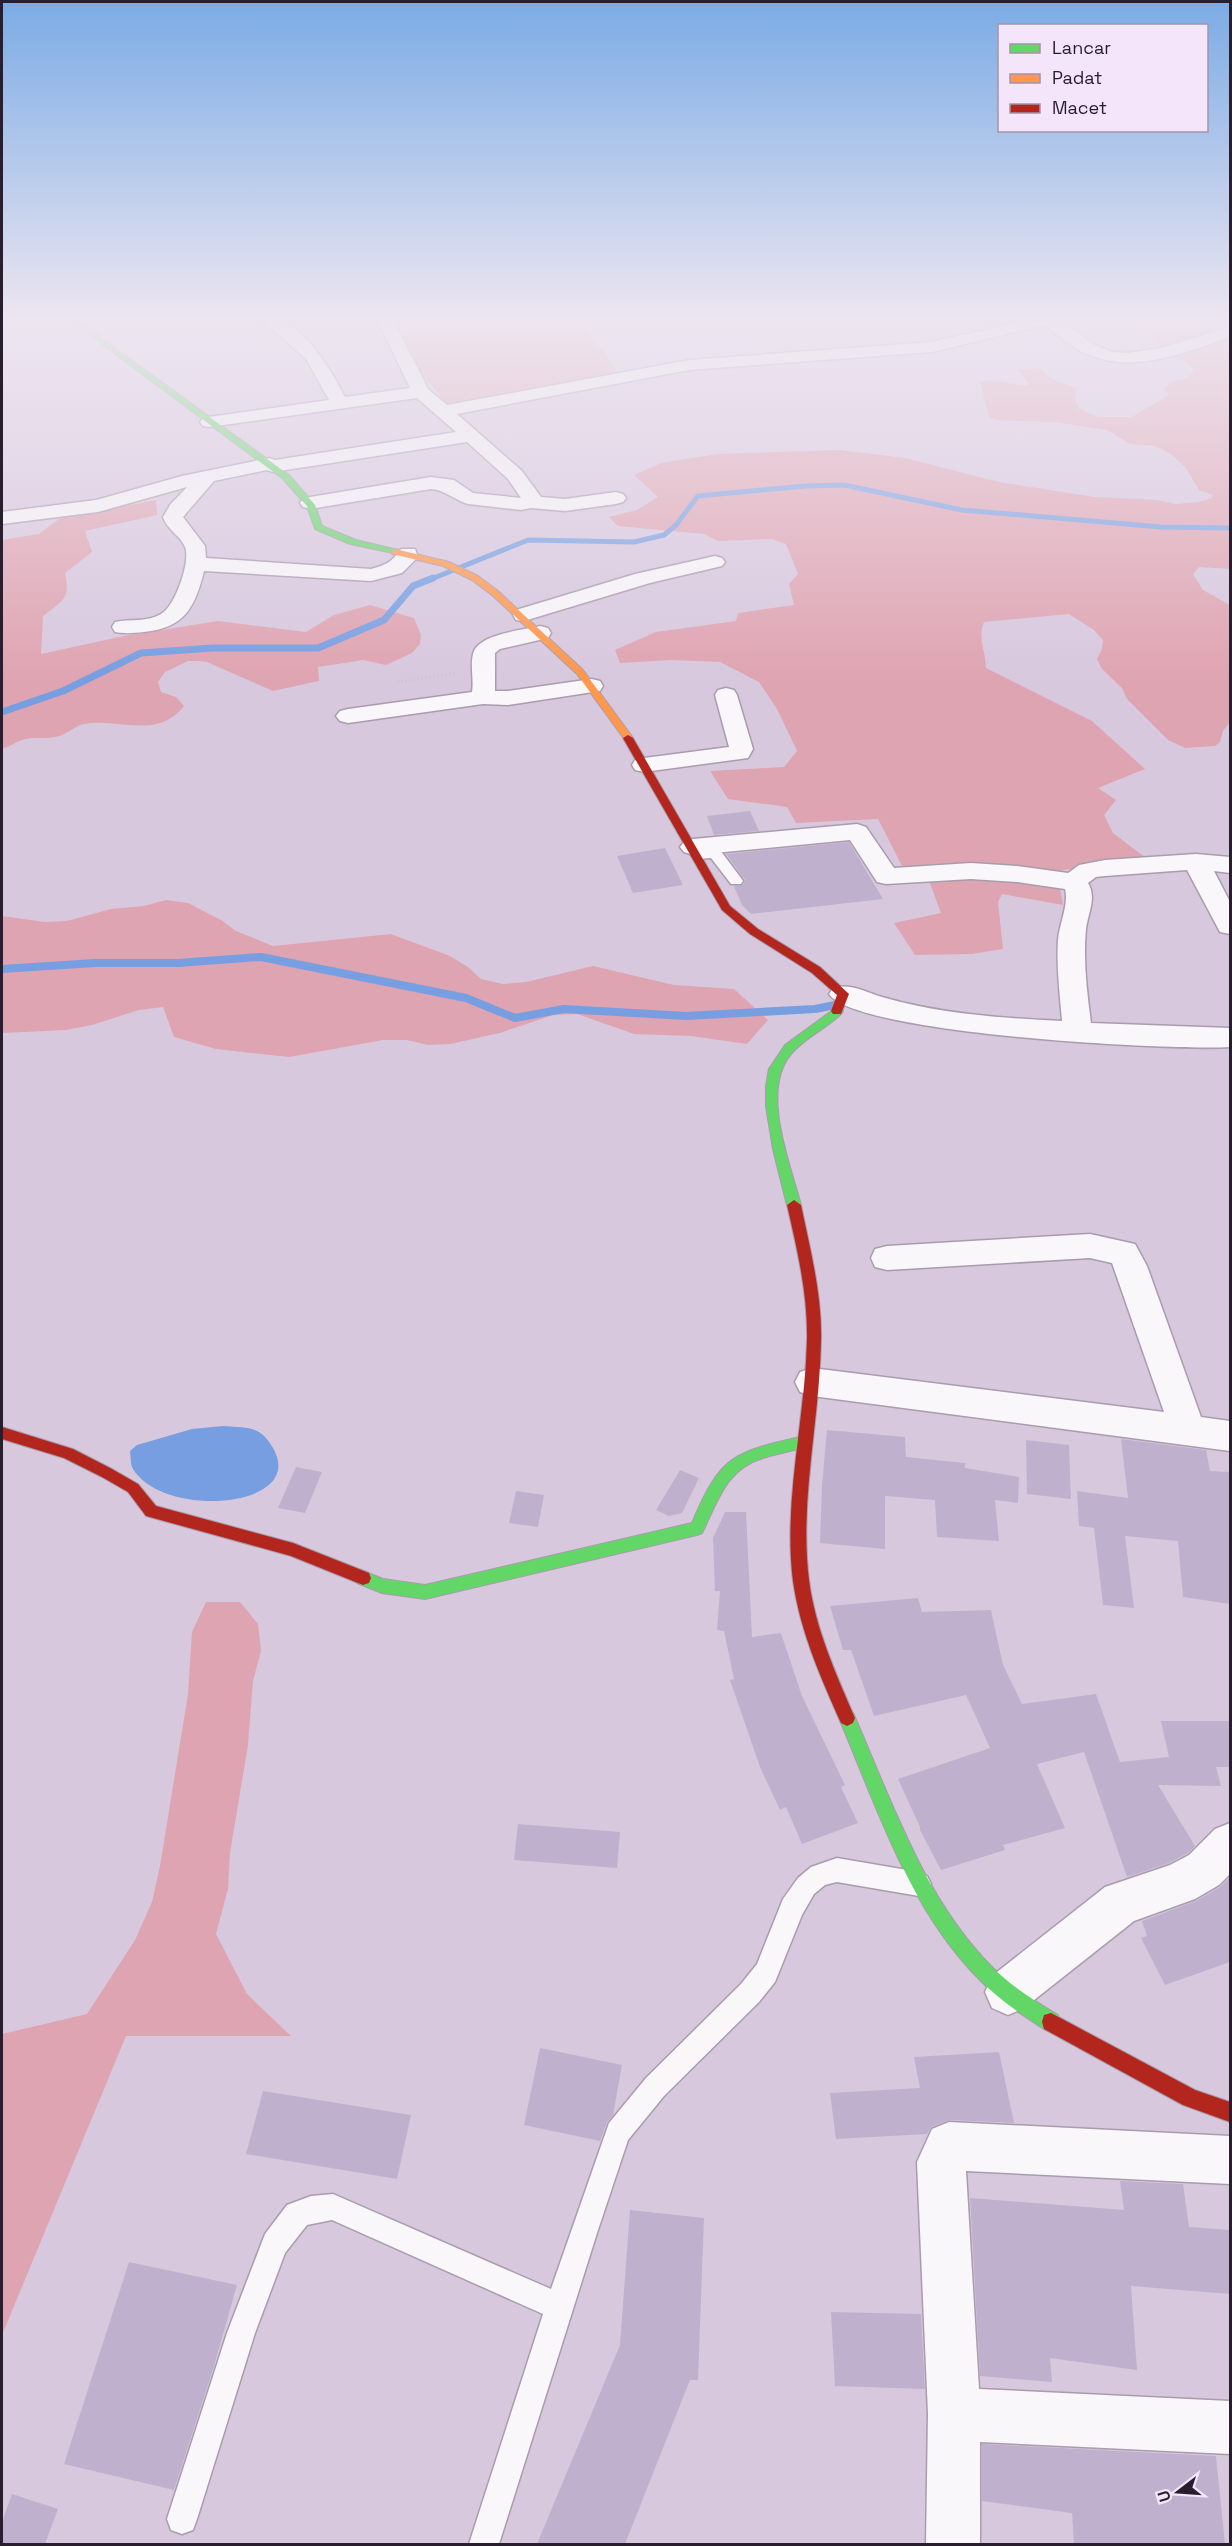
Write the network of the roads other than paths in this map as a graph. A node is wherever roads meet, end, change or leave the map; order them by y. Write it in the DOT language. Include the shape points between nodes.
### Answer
graph roads {
  1 [pos="235,440"];
  2 [pos="443,440"];
  3 [pos="473,440"];
  4 [pos="271,465"];
  5 [pos="207,477"];
  6 [pos="616,498"];
  7 [pos="531,502"];
  8 [pos="310,503"];
  9 [pos="2,518"];
  10 [pos="408,554"];
  11 [pos="716,562"];
  12 [pos="197,564"];
  13 [pos="524,615"];
  14 [pos="123,627"];
  15 [pos="540,633"];
  16 [pos="592,686"];
  17 [pos="726,695"];
  18 [pos="483,697"];
  19 [pos="348,716"];
  20 [pos="644,765"];
  21 [pos="695,851"];
  22 [pos="1197,862"];
  23 [pos="1230,865"];
  24 [pos="736,880"];
  25 [pos="1073,882"];
  26 [pos="1230,926"];
  27 [pos="843,1001"];
  28 [pos="1078,1032"];
  29 [pos="1230,1038"];
  30 [pos="887,1258"];
  31 [pos="812,1383"];
  32 [pos="1188,1429"];
  33 [pos="2,1433"];
  34 [pos="1230,1436"];
  35 [pos="804,1442"];
  36 [pos="1230,1844"];
  37 [pos="924,1884"];
  38 [pos="1008,1992"];
  39 [pos="1200,2103"];
  40 [pos="1230,2112"];
  41 [pos="1227,2143"];
  42 [pos="560,2307"];
  43 [pos="954,2414"];
  44 [pos="1230,2428"];
  45 [pos="182,2518"];
  46 [pos="484,2544"];
  47 [pos="953,2544"];
  1 -- 4 [label="street"];
  2 -- 4 [label="street"];
  3 -- 7 [label="street" via="515,475 531,496"];
  4 -- 5 [label="street"];
  4 -- 8 [label="street"];
  5 -- 9 [label="street" via="98,506"];
  5 -- 12 [label="street" via="173,517 194,545"];
  6 -- 7 [label="street" via="565,505"];
  7 -- 8 [label="street" via="474,499 447,484 431,483"];
  8 -- 10 [label="street" via="317,514 318,527 337,539"];
  10 -- 12 [label="street" via="395,569 371,575"];
  10 -- 13 [label="street" via="444,562 467,574"];
  11 -- 13 [label="street" via="659,573"];
  12 -- 14 [label="street" via="182,604 173,616"];
  13 -- 15 [label="street"];
  15 -- 16 [label="street"];
  15 -- 18 [label="street" via="492,644 484,651"];
  16 -- 18 [label="street" via="508,698"];
  16 -- 20 [label="street"];
  17 -- 20 [label="street" via="740,753"];
  18 -- 19 [label="street"];
  20 -- 21 [label="street"];
  21 -- 24 [label="lane" via="715,853"];
  21 -- 25 [label="street" via="857,832 886,876 971,871"];
  21 -- 27 [label="street" via="735,918 822,974"];
  22 -- 23 [label="street"];
  22 -- 25 [label="street" via="1105,868 1088,871"];
  22 -- 26 [label="street"];
  25 -- 28 [label="street" via="1079,893 1071,966"];
  27 -- 28 [label="street" via="972,1023"];
  27 -- 31 [label="street" via="837,1012 781,1056 772,1092 778,1139 813,1303"];
  28 -- 29 [label="street"];
  30 -- 32 [label="street" via="1090,1246 1123,1253 1131,1266"];
  31 -- 32 [label="street"];
  31 -- 35 [label="street"];
  32 -- 34 [label="street"];
  33 -- 35 [label="street" via="68,1453 133,1488 152,1511 293,1550 382,1586 425,1592 697,1528 726,1469 757,1453"];
  35 -- 37 [label="street" via="799,1542 809,1620 826,1672 879,1794"];
  36 -- 38 [label="street" via="1204,1870 1180,1884 1121,1903"];
  37 -- 38 [label="street" via="970,1956"];
  37 -- 42 [label="lane" via="837,1870 819,1875 806,1886 792,1908 766,1973 655,2087 618,2132"];
  38 -- 39 [label="street" via="1069,2034"];
  39 -- 40 [label="street"];
  39 -- 41 [label="street"];
  41 -- 43 [label="street" via="949,2146 941,2162"];
  42 -- 45 [label="lane" via="333,2207 310,2209 297,2215 275,2244"];
  42 -- 46 [label="lane"];
  43 -- 44 [label="street"];
  43 -- 47 [label="street"];
}
